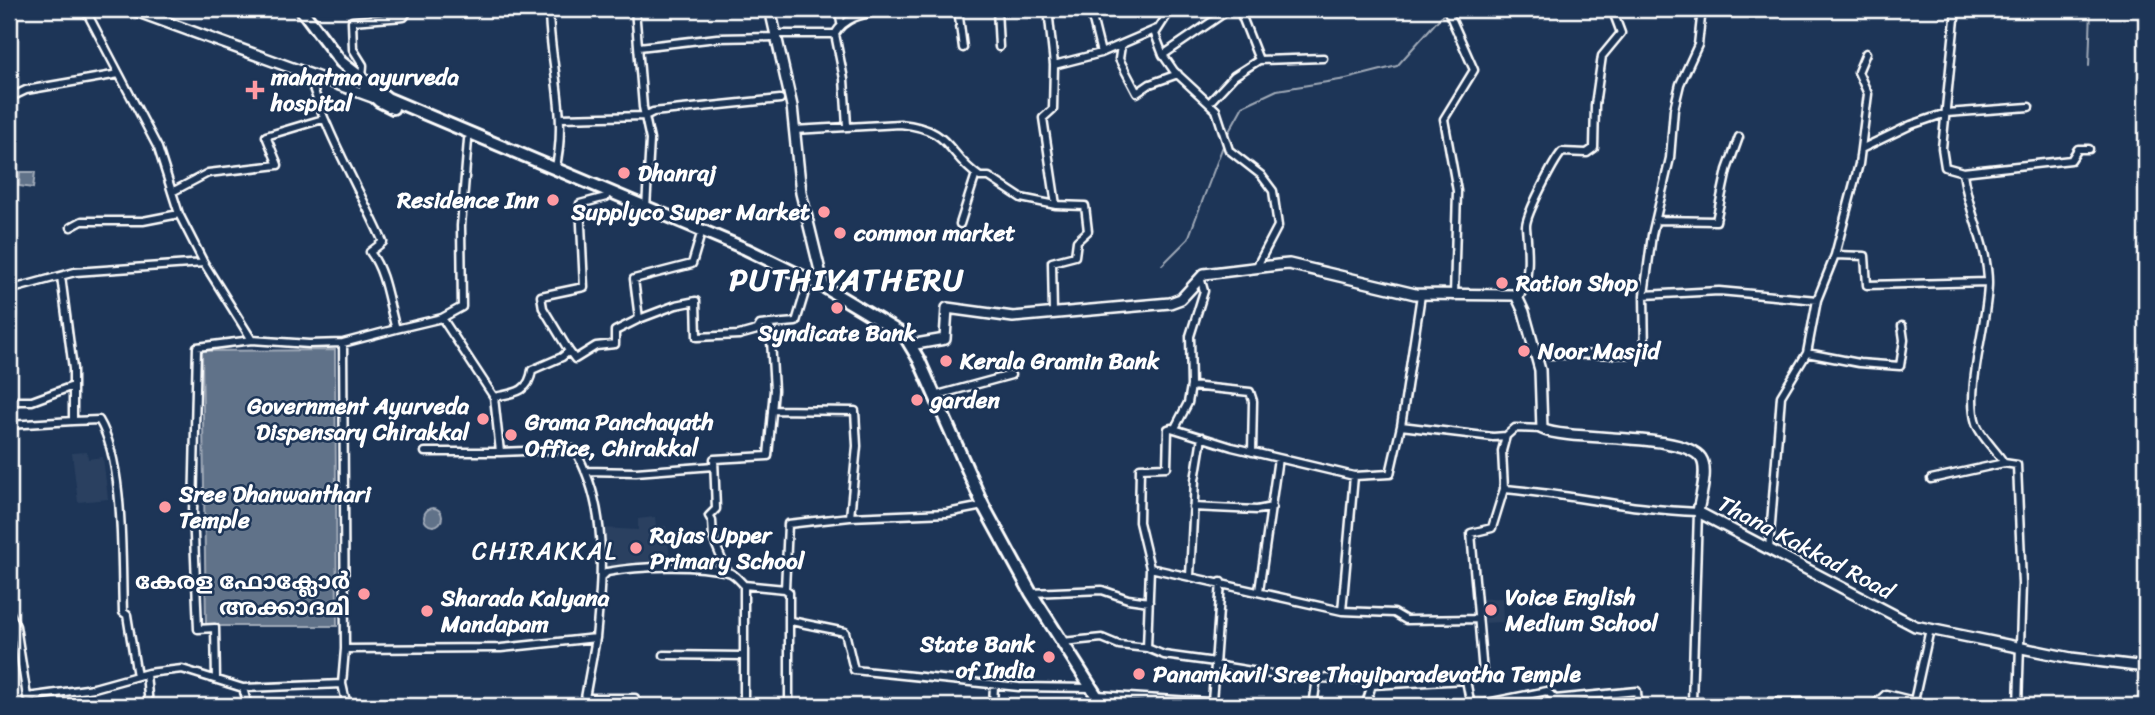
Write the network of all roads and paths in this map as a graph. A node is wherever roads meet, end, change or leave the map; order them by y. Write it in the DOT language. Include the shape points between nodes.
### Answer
graph roads {
  1 [pos="85,9"];
  2 [pos="130,9"];
  3 [pos="301,9"];
  4 [pos="409,9"];
  5 [pos="550,9"];
  6 [pos="635,9"];
  7 [pos="771,9"];
  8 [pos="839,9"];
  9 [pos="890,9"];
  10 [pos="958,9"];
  11 [pos="997,9"];
  12 [pos="1048,9"];
  13 [pos="1090,9"];
  14 [pos="1171,9"];
  15 [pos="1230,9"];
  16 [pos="1240,9"];
  17 [pos="1447,9"];
  18 [pos="1612,9"];
  19 [pos="1702,9"];
  20 [pos="1956,9"];
  21 [pos="841,23"];
  22 [pos="1157,29"];
  23 [pos="835,34"];
  24 [pos="777,36"];
  25 [pos="1121,46"];
  26 [pos="639,47"];
  27 [pos="999,47"];
  28 [pos="963,48"];
  29 [pos="1101,53"];
  30 [pos="1866,53"];
  31 [pos="1163,55"];
  32 [pos="1323,58"];
  33 [pos="1259,60"];
  34 [pos="1054,65"];
  35 [pos="119,74"];
  36 [pos="309,75"];
  37 [pos="1178,75"];
  38 [pos="362,81"];
  39 [pos="9,98"];
  40 [pos="375,98"];
  41 [pos="387,98"];
  42 [pos="780,99"];
  43 [pos="1209,103"];
  44 [pos="2029,107"];
  45 [pos="1946,113"];
  46 [pos="645,116"];
  47 [pos="560,118"];
  48 [pos="323,119"];
  49 [pos="848,126"];
  50 [pos="794,130"];
  51 [pos="469,137"];
  52 [pos="1739,137"];
  53 [pos="1861,149"];
  54 [pos="2089,149"];
  55 [pos="555,170"];
  56 [pos="1963,172"];
  57 [pos="976,174"];
  58 [pos="172,192"];
  59 [pos="608,195"];
  60 [pos="1056,205"];
  61 [pos="646,208"];
  62 [pos="179,214"];
  63 [pos="1657,220"];
  64 [pos="960,224"];
  65 [pos="71,228"];
  66 [pos="701,235"];
  67 [pos="1835,255"];
  68 [pos="204,263"];
  69 [pos="1256,268"];
  70 [pos="61,276"];
  71 [pos="1200,277"];
  72 [pos="808,282"];
  73 [pos="1988,282"];
  74 [pos="824,286"];
  75 [pos="9,290"];
  76 [pos="1421,295"];
  77 [pos="1644,295"];
  78 [pos="1454,296"];
  79 [pos="1519,298"];
  80 [pos="1817,300"];
  81 [pos="1053,313"];
  82 [pos="442,318"];
  83 [pos="639,319"];
  84 [pos="770,324"];
  85 [pos="1902,326"];
  86 [pos="396,329"];
  87 [pos="251,340"];
  88 [pos="344,343"];
  89 [pos="909,344"];
  90 [pos="569,351"];
  91 [pos="1807,354"];
  92 [pos="1537,355"];
  93 [pos="9,365"];
  94 [pos="1010,375"];
  95 [pos="73,386"];
  96 [pos="1191,386"];
  97 [pos="934,396"];
  98 [pos="494,397"];
  99 [pos="9,401"];
  100 [pos="772,410"];
  101 [pos="73,421"];
  102 [pos="9,425"];
  103 [pos="1401,426"];
  104 [pos="1175,428"];
  105 [pos="1542,429"];
  106 [pos="1506,436"];
  107 [pos="1202,437"];
  108 [pos="425,452"];
  109 [pos="500,452"];
  110 [pos="1252,452"];
  111 [pos="1278,458"];
  112 [pos="2004,463"];
  113 [pos="714,466"];
  114 [pos="585,471"];
  115 [pos="1354,476"];
  116 [pos="1931,479"];
  117 [pos="1504,489"];
  118 [pos="981,506"];
  119 [pos="1193,507"];
  120 [pos="1272,507"];
  121 [pos="1698,512"];
  122 [pos="850,517"];
  123 [pos="1769,549"];
  124 [pos="1150,568"];
  125 [pos="727,572"];
  126 [pos="1190,576"];
  127 [pos="602,577"];
  128 [pos="1221,582"];
  129 [pos="744,585"];
  130 [pos="785,589"];
  131 [pos="1030,591"];
  132 [pos="1259,591"];
  133 [pos="1149,602"];
  134 [pos="9,611"];
  135 [pos="1342,611"];
  136 [pos="1477,619"];
  137 [pos="791,621"];
  138 [pos="1930,629"];
  139 [pos="596,638"];
  140 [pos="1062,643"];
  141 [pos="2020,647"];
  142 [pos="1147,648"];
  143 [pos="345,649"];
  144 [pos="664,655"];
  145 [pos="744,656"];
  146 [pos="1215,663"];
  147 [pos="2146,667"];
  148 [pos="146,674"];
  149 [pos="136,676"];
  150 [pos="1317,678"];
  151 [pos="216,679"];
  152 [pos="1466,680"];
  153 [pos="342,684"];
  154 [pos="994,685"];
  155 [pos="1372,685"];
  156 [pos="243,688"];
  157 [pos="1094,692"];
  158 [pos="27,696"];
  159 [pos="1212,701"];
  160 [pos="1692,702"];
  161 [pos="1187,703"];
  162 [pos="26,706"];
  163 [pos="149,706"];
  164 [pos="248,706"];
  165 [pos="347,706"];
  166 [pos="638,706"];
  167 [pos="744,706"];
  168 [pos="789,706"];
  169 [pos="993,706"];
  170 [pos="1103,706"];
  171 [pos="1270,706"];
  172 [pos="1313,706"];
  173 [pos="1365,706"];
  174 [pos="1472,706"];
  175 [pos="1638,706"];
  176 [pos="1664,706"];
  177 [pos="1836,706"];
  178 [pos="1873,706"];
  179 [pos="2018,706"];
  1 -- 35 [label="street"];
  2 -- 36 [label="main road"];
  3 -- 38 [label="highway" via="341,62"];
  4 -- 38 [label="street" via="404,17 352,21 353,50 363,65"];
  5 -- 47 [label="street" via="549,43"];
  6 -- 26 [label="street"];
  7 -- 24 [label="main road"];
  8 -- 21 [label="street"];
  9 -- 21 [label="street"];
  10 -- 28 [label="street"];
  11 -- 27 [label="street"];
  12 -- 34 [label="street"];
  13 -- 29 [label="street"];
  14 -- 22 [label="street"];
  15 -- 31 [label="street"];
  16 -- 33 [label="street"];
  17 -- 78 [label="street" via="1474,70 1444,119 1457,191"];
  18 -- 79 [label="street" via="1621,33 1602,56 1594,148 1587,153 1562,152 1555,163 1527,222 1527,271"];
  19 -- 63 [label="street" via="1698,45 1674,108 1670,158"];
  20 -- 45 [label="street"];
  21 -- 23 [label="street"];
  22 -- 25 [label="street"];
  22 -- 31 [label="street" via="1156,43"];
  23 -- 24 [label="street"];
  23 -- 49 [label="street"];
  24 -- 26 [label="street"];
  24 -- 50 [label="main road"];
  25 -- 29 [label="street"];
  25 -- 37 [label="street" via="1119,59 1137,93"];
  26 -- 46 [label="street"];
  29 -- 34 [label="street"];
  30 -- 53 [label="street" via="1858,72 1868,94"];
  31 -- 37 [label="street"];
  32 -- 33 [label="street"];
  33 -- 43 [label="street" via="1234,76"];
  34 -- 60 [label="street" via="1053,109 1043,118"];
  35 -- 39 [label="street" via="26,90"];
  35 -- 58 [label="street" via="158,148"];
  36 -- 40 [label="main road"];
  36 -- 48 [label="street"];
  37 -- 43 [label="street"];
  38 -- 40 [label="highway"];
  38 -- 41 [label="highway"];
  40 -- 41 [label="highway"];
  40 -- 51 [label="highway"];
  41 -- 51 [label="highway"];
  42 -- 46 [label="street" via="653,111"];
  43 -- 69 [label="street" via="1220,116 1229,150 1265,179 1277,201 1277,233"];
  44 -- 45 [label="street"];
  45 -- 53 [label="street"];
  45 -- 56 [label="street" via="1943,164"];
  46 -- 47 [label="street"];
  46 -- 61 [label="street" via="650,140"];
  47 -- 55 [label="street"];
  48 -- 58 [label="street" via="266,136 278,165 208,173"];
  48 -- 86 [label="street" via="383,242 370,252 382,267"];
  49 -- 50 [label="street"];
  49 -- 57 [label="street" via="900,124 926,130 948,142"];
  50 -- 74 [label="main road" via="801,193"];
  51 -- 55 [label="highway"];
  51 -- 59 [label="highway"];
  51 -- 82 [label="street" via="461,226 462,303 459,310"];
  52 -- 63 [label="street" via="1716,221"];
  53 -- 67 [label="street"];
  54 -- 56 [label="street" via="2078,149 2071,160"];
  55 -- 59 [label="highway"];
  56 -- 73 [label="street"];
  57 -- 60 [label="street" via="1021,198"];
  57 -- 64 [label="street"];
  58 -- 62 [label="street"];
  59 -- 61 [label="highway"];
  59 -- 66 [label="highway"];
  59 -- 90 [label="street" via="580,204 584,287 541,296"];
  60 -- 81 [label="street" via="1087,207 1089,228 1077,241 1075,256 1052,262"];
  61 -- 66 [label="highway"];
  62 -- 65 [label="street" via="143,221 82,221"];
  62 -- 68 [label="street"];
  63 -- 77 [label="street"];
  66 -- 72 [label="highway"];
  66 -- 83 [label="street" via="692,264 634,279"];
  67 -- 73 [label="street" via="1866,256 1867,285"];
  67 -- 80 [label="street"];
  68 -- 70 [label="street"];
  68 -- 87 [label="street"];
  69 -- 71 [label="main road" via="1209,272"];
  69 -- 76 [label="main road" via="1289,264"];
  70 -- 75 [label="street"];
  70 -- 95 [label="street"];
  71 -- 81 [label="main road" via="1181,299 1170,303"];
  71 -- 96 [label="street" via="1204,291 1190,337"];
  72 -- 74 [label="highway"];
  72 -- 84 [label="street" via="796,322"];
  72 -- 89 [label="highway"];
  73 -- 112 [label="street" via="1973,401 1976,424"];
  74 -- 89 [label="highway" via="887,322"];
  75 -- 93 [label="street" via="13,314"];
  76 -- 78 [label="main road"];
  76 -- 103 [label="street"];
  77 -- 80 [label="street" via="1719,291"];
  77 -- 92 [label="street" via="1645,354"];
  78 -- 79 [label="main road" via="1503,294"];
  79 -- 92 [label="main road"];
  80 -- 91 [label="street"];
  81 -- 89 [label="main road" via="997,316 947,308 945,339"];
  82 -- 86 [label="street"];
  82 -- 98 [label="street"];
  83 -- 84 [label="street" via="696,301 697,337 739,335"];
  83 -- 90 [label="street" via="615,331 615,344 596,346 575,359"];
  84 -- 100 [label="street"];
  85 -- 91 [label="street" via="1900,366"];
  86 -- 88 [label="street"];
  87 -- 88 [label="street"];
  87 -- 151 [label="street" via="197,346 193,512 198,629 215,628"];
  88 -- 143 [label="street"];
  89 -- 97 [label="highway"];
  89 -- 118 [label="highway" via="918,374"];
  90 -- 98 [label="street" via="532,370 530,382 521,392"];
  91 -- 123 [label="street" via="1779,403"];
  92 -- 105 [label="main road"];
  94 -- 97 [label="street"];
  95 -- 99 [label="street" via="32,401"];
  95 -- 101 [label="street"];
  96 -- 104 [label="street"];
  96 -- 110 [label="street" via="1250,391"];
  97 -- 118 [label="highway"];
  98 -- 109 [label="street"];
  100 -- 113 [label="street" via="768,456 714,459"];
  100 -- 122 [label="street" via="855,411 857,446"];
  101 -- 102 [label="street"];
  101 -- 149 [label="street" via="99,420 110,452 118,500 123,612 130,626"];
  103 -- 106 [label="street"];
  103 -- 115 [label="street" via="1390,474"];
  104 -- 107 [label="street"];
  104 -- 124 [label="street" via="1168,429 1167,467 1140,468 1139,522"];
  105 -- 106 [label="street" via="1515,428"];
  105 -- 121 [label="main road, Thana Kakkad Road" via="1689,449 1704,465"];
  106 -- 117 [label="street"];
  107 -- 110 [label="street"];
  107 -- 119 [label="street"];
  108 -- 109 [label="street"];
  109 -- 114 [label="street" via="574,449"];
  110 -- 111 [label="street"];
  111 -- 115 [label="street"];
  111 -- 120 [label="street"];
  112 -- 116 [label="street"];
  112 -- 141 [label="street" via="2017,465"];
  113 -- 114 [label="street"];
  113 -- 125 [label="street" via="716,509 709,516"];
  114 -- 127 [label="street" via="596,498"];
  115 -- 135 [label="street"];
  117 -- 121 [label="street"];
  117 -- 136 [label="street" via="1492,528 1471,533"];
  118 -- 122 [label="street" via="947,513"];
  118 -- 131 [label="highway"];
  119 -- 120 [label="street"];
  119 -- 126 [label="street"];
  120 -- 132 [label="street"];
  121 -- 123 [label="main road, Thana Kakkad Road"];
  121 -- 160 [label="street"];
  122 -- 130 [label="street" via="788,524"];
  123 -- 138 [label="main road, Thana Kakkad Road" via="1915,626"];
  124 -- 126 [label="street"];
  124 -- 133 [label="street"];
  125 -- 127 [label="street" via="620,569"];
  125 -- 129 [label="street"];
  126 -- 128 [label="street"];
  127 -- 139 [label="street"];
  128 -- 132 [label="street"];
  128 -- 146 [label="street"];
  129 -- 130 [label="street"];
  129 -- 145 [label="street"];
  130 -- 137 [label="street"];
  131 -- 133 [label="street" via="1102,590"];
  131 -- 140 [label="highway"];
  132 -- 135 [label="street"];
  133 -- 142 [label="street"];
  134 -- 158 [label="street" via="16,626"];
  135 -- 136 [label="street" via="1394,613 1406,620"];
  136 -- 152 [label="street" via="1482,673"];
  137 -- 154 [label="street" via="845,632 854,670"];
  137 -- 168 [label="street"];
  138 -- 141 [label="main road, Thana Kakkad Road"];
  138 -- 178 [label="street" via="1914,701 1886,694"];
  139 -- 143 [label="street" via="501,648"];
  139 -- 166 [label="street" via="585,698 635,698"];
  140 -- 142 [label="street" via="1102,638"];
  140 -- 157 [label="highway"];
  141 -- 147 [label="main road, Thana Kakkad Road"];
  141 -- 179 [label="street"];
  142 -- 146 [label="street"];
  143 -- 153 [label="street"];
  144 -- 145 [label="street"];
  145 -- 167 [label="street"];
  146 -- 150 [label="street"];
  146 -- 159 [label="street"];
  148 -- 149 [label="street"];
  148 -- 151 [label="street" via="183,669"];
  148 -- 163 [label="street"];
  149 -- 158 [label="street" via="94,688"];
  150 -- 155 [label="street" via="1373,680"];
  150 -- 172 [label="street"];
  151 -- 156 [label="street"];
  152 -- 155 [label="street"];
  152 -- 174 [label="street"];
  153 -- 156 [label="street"];
  153 -- 165 [label="street"];
  154 -- 157 [label="street"];
  154 -- 169 [label="street"];
  155 -- 173 [label="street"];
  156 -- 164 [label="street"];
  157 -- 161 [label="street"];
  157 -- 170 [label="highway"];
  158 -- 162 [label="street"];
  159 -- 161 [label="street"];
  159 -- 171 [label="street"];
  160 -- 176 [label="street"];
  160 -- 177 [label="street" via="1835,702"];
  174 -- 175 [label="street" via="1547,691 1555,699 1637,691"];
}
